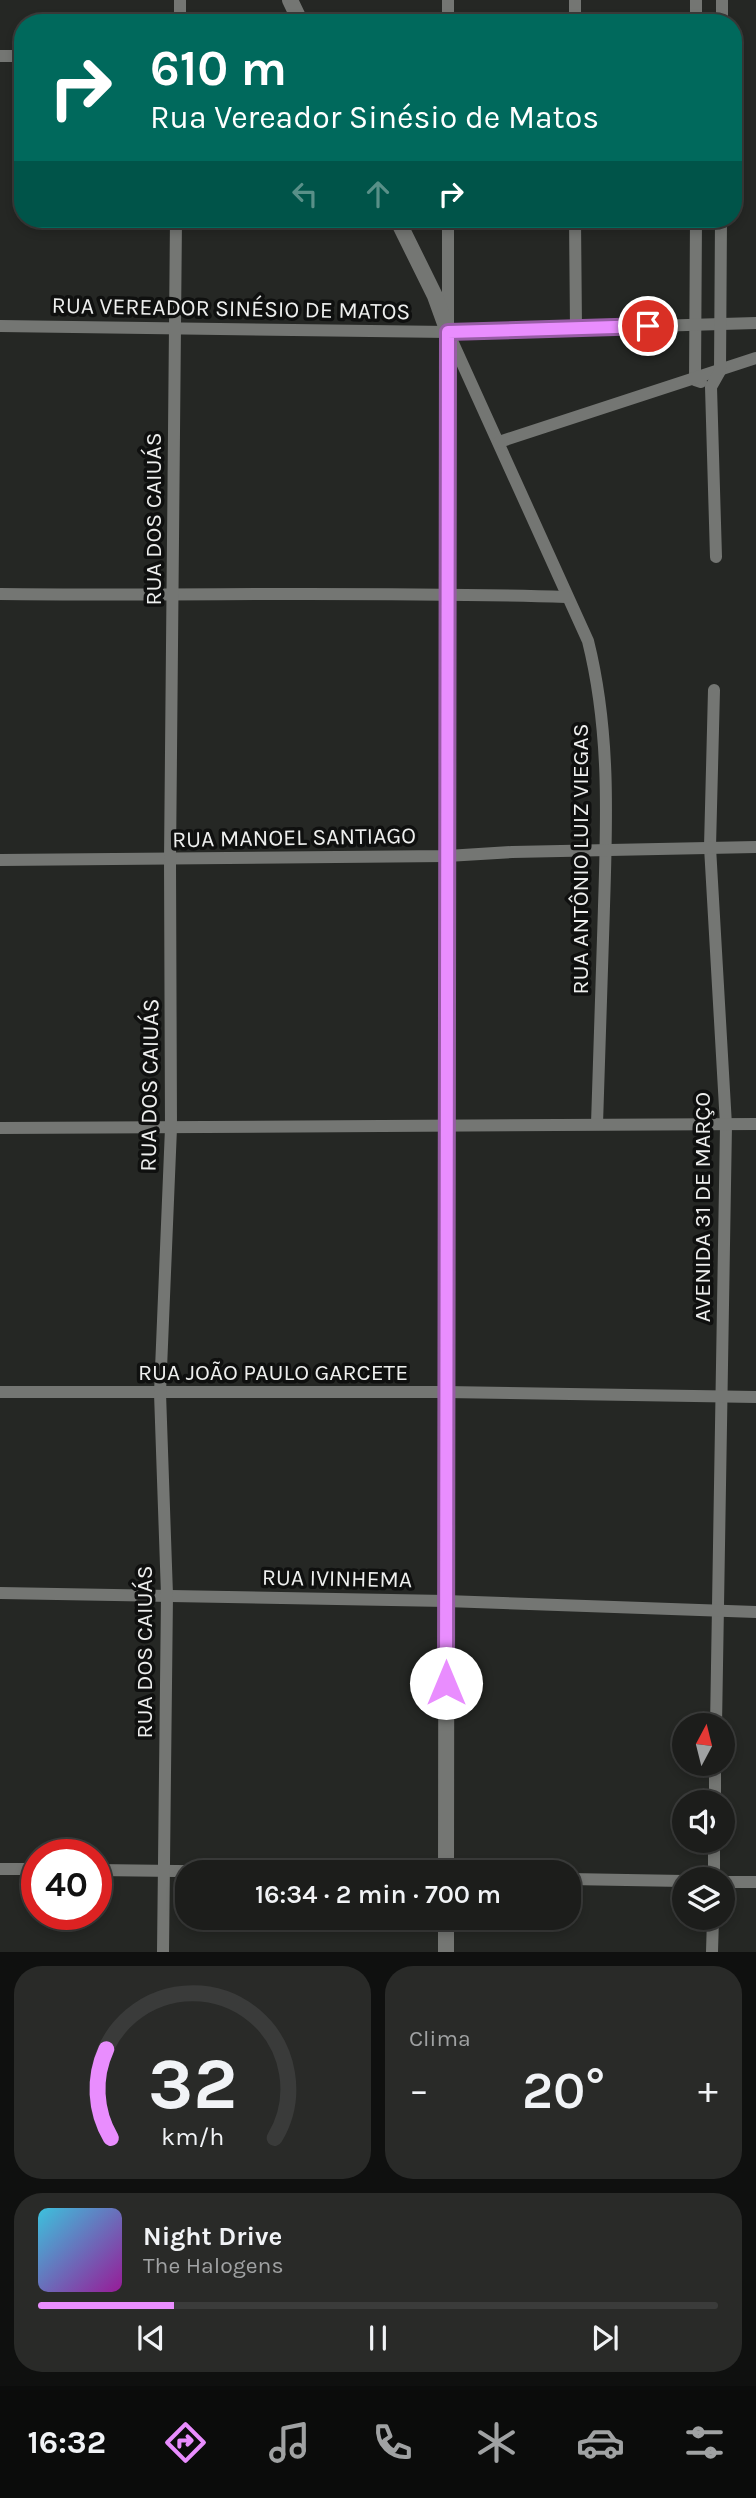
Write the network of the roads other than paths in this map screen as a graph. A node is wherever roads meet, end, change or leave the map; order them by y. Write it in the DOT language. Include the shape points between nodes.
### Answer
graph roads {
  1 [pos="176,228"];
  2 [pos="401,228"];
  3 [pos="447,228"];
  4 [pos="575,228"];
  5 [pos="696,228"];
  6 [pos="721,228"];
  7 [pos="756,323"];
  8 [pos="720,324"];
  9 [pos="695,325"];
  10 [pos="0,326"];
  11 [pos="174,328"];
  12 [pos="576,328"];
  13 [pos="448,332"];
  14 [pos="756,358"];
  15 [pos="720,371"];
  16 [pos="695,380"];
  17 [pos="711,387"];
  18 [pos="499,442"];
  19 [pos="716,557"];
  20 [pos="447,593"];
  21 [pos="0,594"];
  22 [pos="174,596"];
  23 [pos="566,597"];
  24 [pos="714,690"];
  25 [pos="756,846"];
  26 [pos="710,847"];
  27 [pos="606,849"];
  28 [pos="447,856"];
  29 [pos="0,860"];
  30 [pos="170,860"];
  31 [pos="756,1124"];
  32 [pos="447,1125"];
  33 [pos="597,1125"];
  34 [pos="726,1125"];
  35 [pos="0,1128"];
  36 [pos="171,1128"];
  37 [pos="0,1392"];
  38 [pos="446,1392"];
  39 [pos="160,1393"];
  40 [pos="720,1397"];
  41 [pos="756,1397"];
  42 [pos="0,1593"];
  43 [pos="167,1595"];
  44 [pos="446,1601"];
  45 [pos="718,1610"];
  46 [pos="756,1612"];
  47 [pos="716,1713"];
  48 [pos="446,1860"];
  49 [pos="0,1869"];
  50 [pos="21,1869"];
  51 [pos="112,1870"];
  52 [pos="163,1870"];
  53 [pos="175,1870"];
  54 [pos="581,1879"];
  55 [pos="672,1881"];
  56 [pos="735,1881"];
  57 [pos="756,1882"];
  58 [pos="446,1930"];
  59 [pos="713,1930"];
  60 [pos="163,1952"];
  61 [pos="446,1952"];
  62 [pos="712,1952"];
  1 -- 11 [label="street, RUA DOS CAIUÁS"];
  2 -- 13 [label="street"];
  3 -- 13 [label="street"];
  4 -- 12 [label="street"];
  5 -- 9 [label="street"];
  6 -- 8 [label="street"];
  7 -- 8 [label="street, RUA VEREADOR SINÉSIO DE MATOS"];
  8 -- 9 [label="street, RUA VEREADOR SINÉSIO DE MATOS"];
  8 -- 15 [label="street"];
  9 -- 12 [label="street, RUA VEREADOR SINÉSIO DE MATOS"];
  9 -- 16 [label="street"];
  10 -- 11 [label="street, RUA VEREADOR SINÉSIO DE MATOS"];
  11 -- 13 [label="street, RUA VEREADOR SINÉSIO DE MATOS"];
  11 -- 22 [label="street, RUA DOS CAIUÁS"];
  12 -- 13 [label="street, RUA VEREADOR SINÉSIO DE MATOS"];
  13 -- 18 [label="street, RUA ANTÔNIO LUIZ VIEGAS"];
  13 -- 20 [label="street"];
  14 -- 15 [label="street"];
  15 -- 16 [label="street"];
  15 -- 17 [label="street"];
  16 -- 17 [label="street"];
  16 -- 18 [label="street"];
  17 -- 19 [label="street"];
  18 -- 23 [label="street, RUA ANTÔNIO LUIZ VIEGAS"];
  20 -- 22 [label="street"];
  20 -- 23 [label="street"];
  20 -- 28 [label="street"];
  21 -- 22 [label="street"];
  22 -- 30 [label="street, RUA DOS CAIUÁS"];
  23 -- 27 [label="street, RUA ANTÔNIO LUIZ VIEGAS" via="588,641 599,684 606,751"];
  24 -- 26 [label="street, AVENIDA 31 DE MARÇO"];
  25 -- 26 [label="street, RUA MANOEL SANTIAGO"];
  26 -- 27 [label="street, RUA MANOEL SANTIAGO"];
  26 -- 34 [label="street, AVENIDA 31 DE MARÇO"];
  27 -- 28 [label="street, RUA MANOEL SANTIAGO"];
  27 -- 33 [label="street, RUA ANTÔNIO LUIZ VIEGAS"];
  28 -- 30 [label="street, RUA MANOEL SANTIAGO"];
  28 -- 32 [label="street"];
  29 -- 30 [label="street, RUA MANOEL SANTIAGO"];
  30 -- 36 [label="street, RUA DOS CAIUÁS"];
  31 -- 34 [label="street"];
  32 -- 33 [label="street"];
  32 -- 36 [label="street"];
  32 -- 38 [label="street"];
  33 -- 34 [label="street"];
  34 -- 40 [label="street, AVENIDA 31 DE MARÇO"];
  35 -- 36 [label="street"];
  36 -- 39 [label="street, RUA DOS CAIUÁS"];
  37 -- 39 [label="street, RUA JOÃO PAULO GARCETE"];
  38 -- 39 [label="street, RUA JOÃO PAULO GARCETE"];
  38 -- 40 [label="street, RUA JOÃO PAULO GARCETE"];
  38 -- 44 [label="street"];
  39 -- 43 [label="street, RUA DOS CAIUÁS"];
  40 -- 41 [label="street, RUA JOÃO PAULO GARCETE"];
  40 -- 45 [label="street, AVENIDA 31 DE MARÇO"];
  42 -- 43 [label="street, RUA IVINHEMA"];
  43 -- 44 [label="street, RUA IVINHEMA"];
  43 -- 52 [label="street, RUA DOS CAIUÁS"];
  44 -- 45 [label="street, RUA IVINHEMA"];
  44 -- 48 [label="street"];
  45 -- 46 [label="street, RUA IVINHEMA"];
  45 -- 47 [label="street, AVENIDA 31 DE MARÇO"];
  49 -- 50 [label="street"];
  51 -- 52 [label="street"];
  52 -- 53 [label="street"];
  52 -- 60 [label="street, RUA DOS CAIUÁS"];
  54 -- 55 [label="street"];
  56 -- 57 [label="street"];
  58 -- 61 [label="street"];
  59 -- 62 [label="street"];
}
